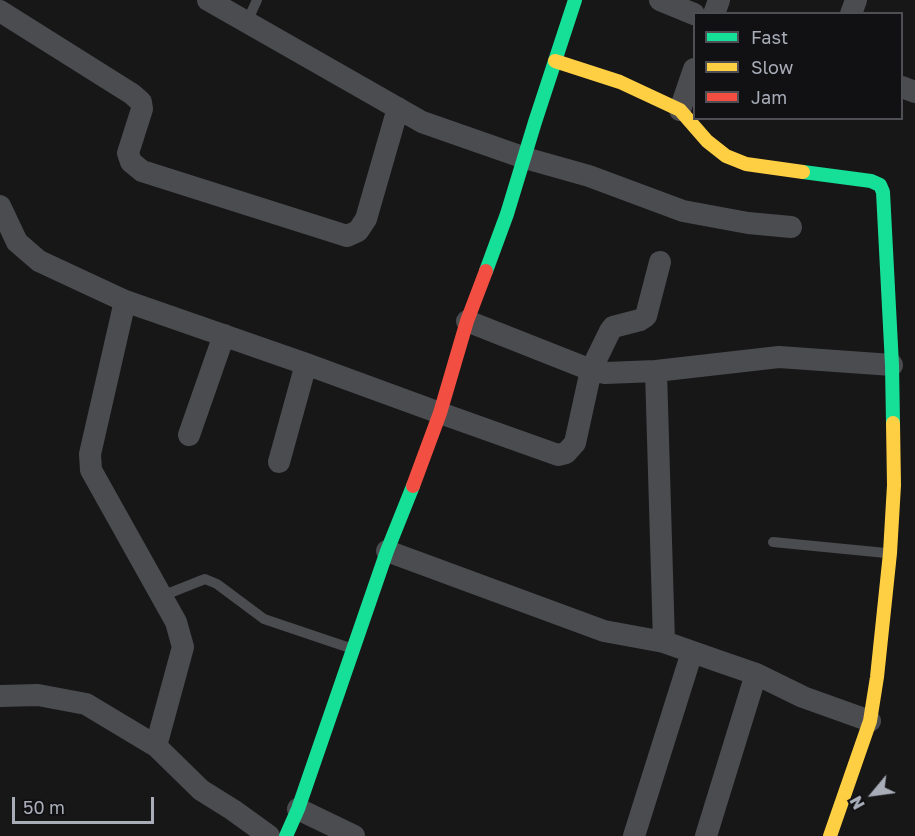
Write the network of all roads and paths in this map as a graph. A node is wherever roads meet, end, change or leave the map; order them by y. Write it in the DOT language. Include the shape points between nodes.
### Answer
graph roads {
  1 [pos="208,0"];
  2 [pos="257,0"];
  3 [pos="575,0"];
  4 [pos="660,0"];
  5 [pos="0,11"];
  6 [pos="693,14"];
  7 [pos="247,22"];
  8 [pos="555,61"];
  9 [pos="693,72"];
  10 [pos="398,108"];
  11 [pos="680,110"];
  12 [pos="525,158"];
  13 [pos="0,206"];
  14 [pos="791,227"];
  15 [pos="660,262"];
  16 [pos="126,301"];
  17 [pos="467,321"];
  18 [pos="224,335"];
  19 [pos="306,364"];
  20 [pos="892,365"];
  21 [pos="591,370"];
  22 [pos="656,371"];
  23 [pos="440,413"];
  24 [pos="189,435"];
  25 [pos="279,462"];
  26 [pos="773,542"];
  27 [pos="387,551"];
  28 [pos="890,554"];
  29 [pos="162,596"];
  30 [pos="664,642"];
  31 [pos="353,649"];
  32 [pos="692,652"];
  33 [pos="756,674"];
  34 [pos="0,696"];
  35 [pos="870,721"];
  36 [pos="156,746"];
  37 [pos="298,809"];
  38 [pos="269,836"];
  39 [pos="286,836"];
  40 [pos="354,836"];
  41 [pos="634,836"];
  42 [pos="706,836"];
  43 [pos="830,836"];
  1 -- 7 [label="street"];
  2 -- 7 [label="lane"];
  3 -- 8 [label="street"];
  4 -- 6 [label="street"];
  5 -- 10 [label="street" via="141,102 128,153 131,162 142,171 347,236 358,231 366,219"];
  7 -- 10 [label="street"];
  8 -- 11 [label="street" via="620,82"];
  8 -- 12 [label="street"];
  9 -- 11 [label="street"];
  10 -- 12 [label="street" via="422,122"];
  11 -- 20 [label="street" via="707,141 726,156 746,164 880,185"];
  12 -- 14 [label="street" via="589,176 683,211"];
  12 -- 17 [label="street"];
  13 -- 16 [label="street" via="17,242 39,261"];
  15 -- 21 [label="street" via="646,316 613,327"];
  16 -- 18 [label="street"];
  16 -- 29 [label="street" via="90,454 91,470"];
  17 -- 21 [label="street"];
  17 -- 23 [label="street"];
  18 -- 19 [label="street"];
  18 -- 24 [label="street"];
  19 -- 23 [label="street"];
  19 -- 25 [label="street"];
  20 -- 22 [label="street" via="779,357"];
  20 -- 28 [label="street" via="894,485"];
  21 -- 22 [label="street"];
  21 -- 23 [label="street" via="575,443 566,453 558,455"];
  22 -- 30 [label="street"];
  23 -- 27 [label="street"];
  26 -- 28 [label="lane"];
  27 -- 30 [label="street" via="604,631"];
  27 -- 31 [label="street"];
  28 -- 35 [label="street"];
  29 -- 31 [label="lane" via="206,579 264,620"];
  29 -- 36 [label="street" via="176,622 183,647"];
  30 -- 32 [label="street"];
  31 -- 37 [label="street"];
  32 -- 33 [label="street"];
  32 -- 41 [label="street"];
  33 -- 35 [label="street" via="802,697"];
  33 -- 42 [label="street"];
  34 -- 36 [label="street" via="38,695 86,704"];
  35 -- 43 [label="street"];
  36 -- 38 [label="street" via="201,790"];
  37 -- 39 [label="street"];
  37 -- 40 [label="street"];
}
